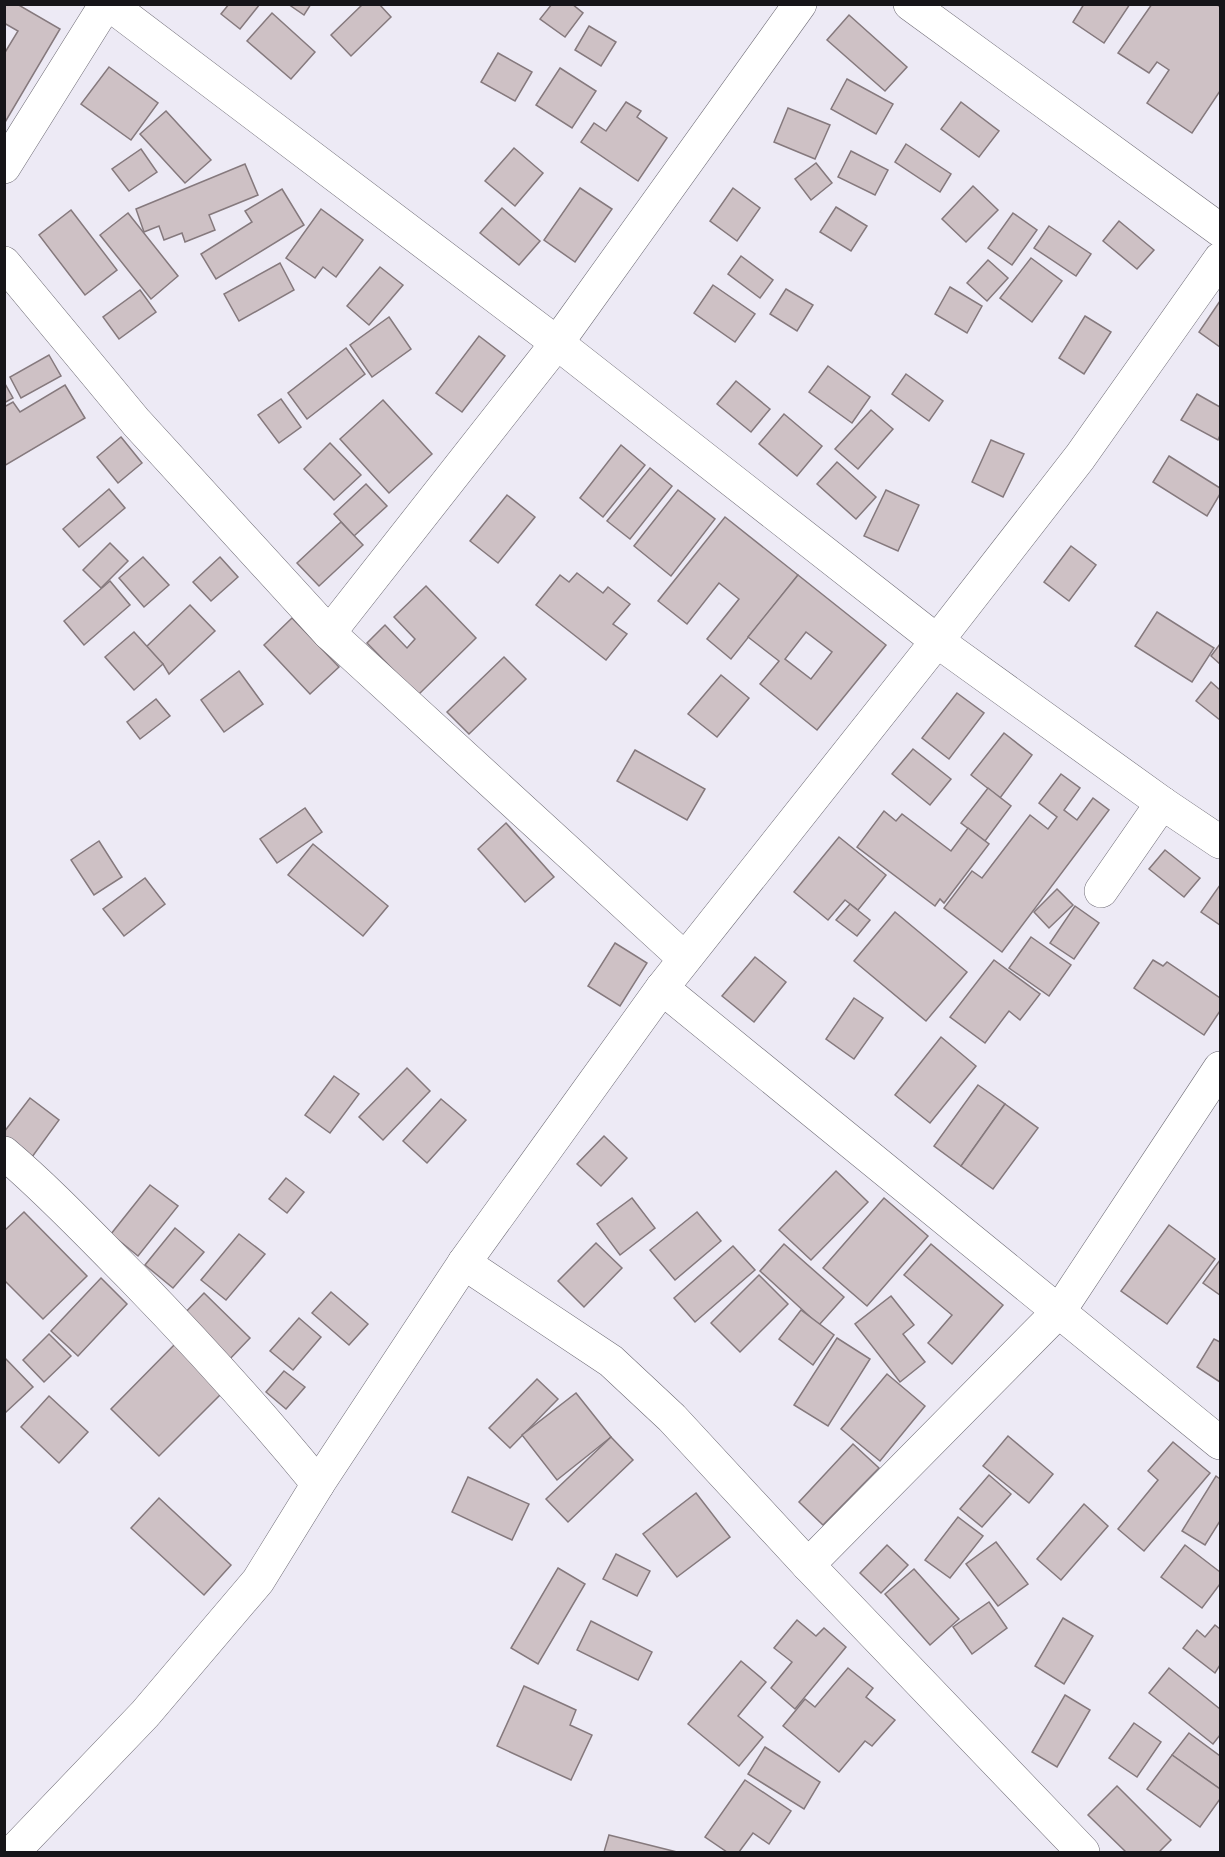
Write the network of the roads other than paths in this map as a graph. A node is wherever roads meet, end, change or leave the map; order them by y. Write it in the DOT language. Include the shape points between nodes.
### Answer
graph roads {
  1 [pos="108,4"];
  2 [pos="800,4"];
  3 [pos="910,4"];
  4 [pos="4,167"];
  5 [pos="1221,230"];
  6 [pos="1221,260"];
  7 [pos="4,263"];
  8 [pos="557,343"];
  9 [pos="329,633"];
  10 [pos="937,642"];
  11 [pos="1162,803"];
  12 [pos="1221,842"];
  13 [pos="1101,891"];
  14 [pos="684,958"];
  15 [pos="662,988"];
  16 [pos="1221,1068"];
  17 [pos="4,1153"];
  18 [pos="464,1263"];
  19 [pos="1060,1310"];
  20 [pos="1221,1443"];
  21 [pos="318,1484"];
  22 [pos="808,1565"];
  23 [pos="13,1852"];
  24 [pos="1083,1852"];
  1 -- 4 [label="street"];
  1 -- 8 [label="street"];
  2 -- 8 [label="street"];
  3 -- 5 [label="street"];
  6 -- 10 [label="street" via="1080,457"];
  7 -- 9 [label="street" via="136,422"];
  8 -- 9 [label="street"];
  8 -- 10 [label="street"];
  9 -- 14 [label="street"];
  10 -- 11 [label="street"];
  10 -- 14 [label="street"];
  11 -- 12 [label="street"];
  11 -- 13 [label="street"];
  14 -- 15 [label="street"];
  15 -- 18 [label="street"];
  15 -- 19 [label="street"];
  16 -- 19 [label="street"];
  17 -- 21 [label="street" via="47,1190 181,1328"];
  18 -- 21 [label="street"];
  18 -- 22 [label="street" via="610,1361 672,1418"];
  19 -- 20 [label="street"];
  19 -- 22 [label="street"];
  21 -- 23 [label="street" via="258,1581 145,1714"];
  22 -- 24 [label="street"];
}
